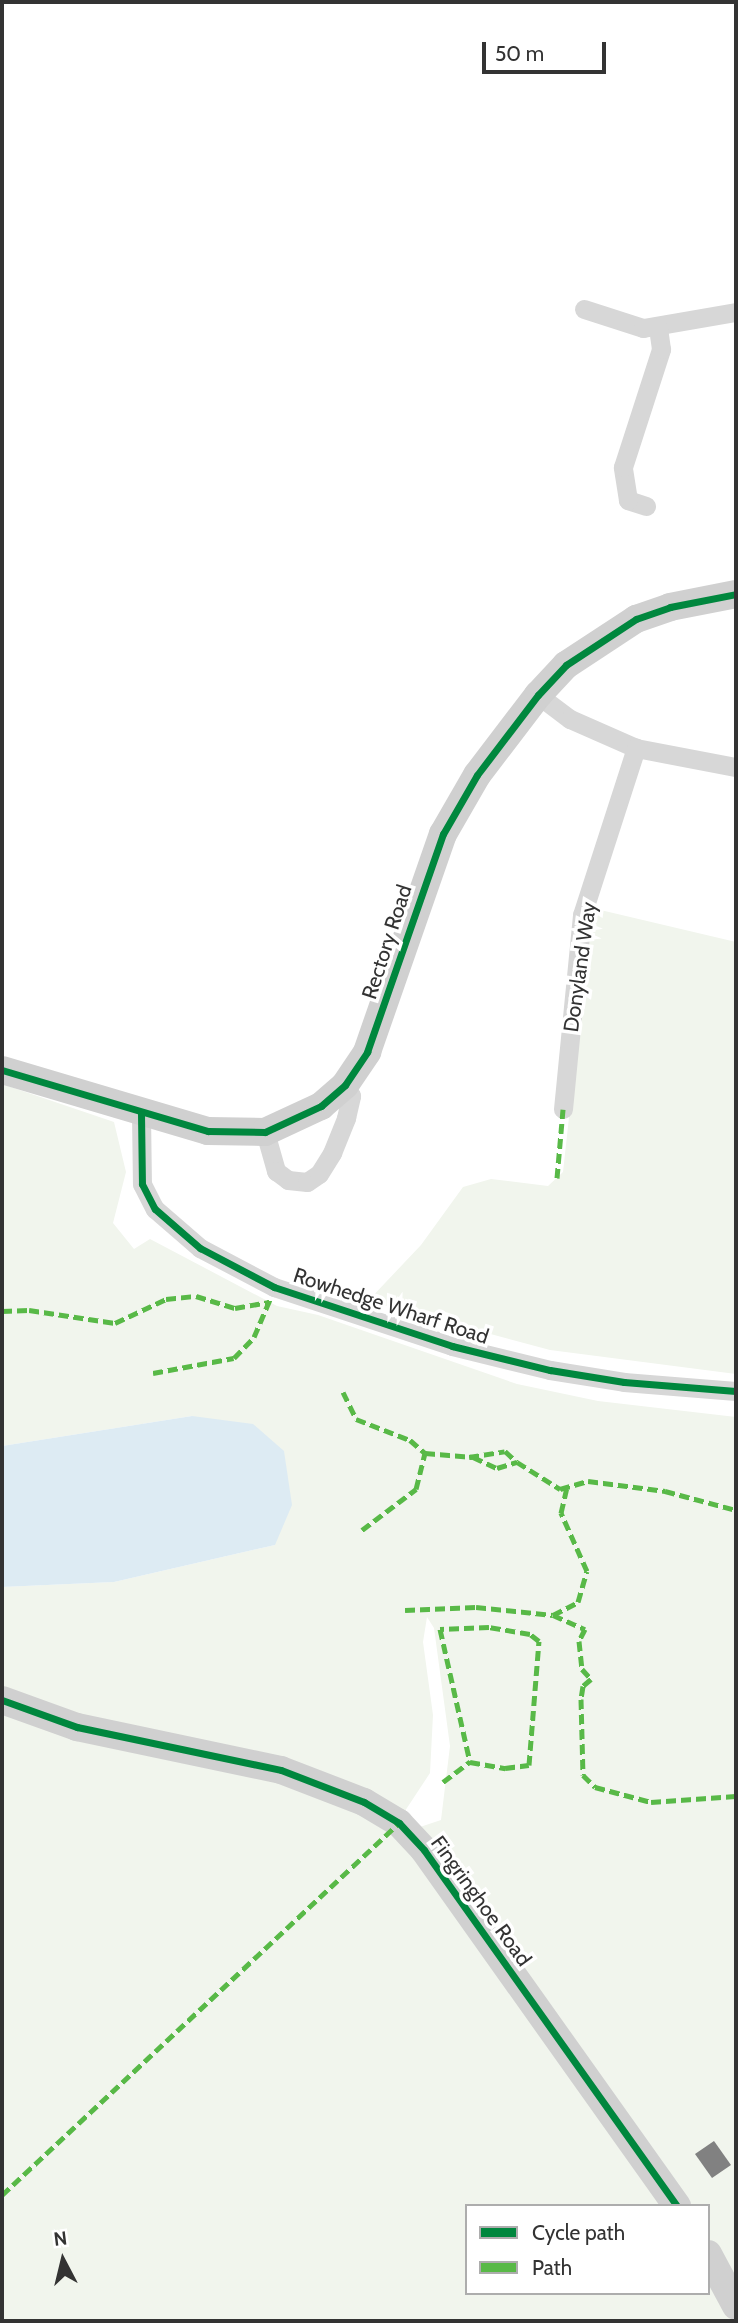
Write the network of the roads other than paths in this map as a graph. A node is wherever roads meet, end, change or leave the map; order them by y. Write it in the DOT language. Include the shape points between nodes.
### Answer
graph roads {
  1 [pos="584,309"];
  2 [pos="736,312"];
  3 [pos="658,327"];
  4 [pos="630,505"];
  5 [pos="736,594"];
  6 [pos="538,695"];
  7 [pos="636,748"];
  8 [pos="736,767"];
  9 [pos="2,1070"];
  10 [pos="345,1085"];
  11 [pos="563,1109"];
  12 [pos="141,1114"];
  13 [pos="265,1132"];
  14 [pos="736,1391"];
  15 [pos="2,1700"];
  16 [pos="676,2204"];
  17 [pos="710,2258"];
  18 [pos="736,2306"];
  1 -- 3 [label="street" via="643,328"];
  2 -- 3 [label="street"];
  3 -- 4 [label="street" via="661,349 623,467"];
  5 -- 6 [label="street, Rectory Road" via="670,607 636,620 566,664"];
  6 -- 7 [label="street" via="570,719"];
  6 -- 10 [label="street, Rectory Road" via="477,775 443,834 367,1052"];
  7 -- 8 [label="street"];
  7 -- 11 [label="street, Donyland Way" via="582,915"];
  9 -- 12 [label="street, Rectory Road"];
  10 -- 13 [label="street, Rectory Road" via="296,1122"];
  10 -- 13 [label="street" via="351,1096 332,1153 307,1182 288,1180 276,1171"];
  12 -- 13 [label="street, Rectory Road" via="208,1131"];
  12 -- 14 [label="street, Rowhedge Wharf Road" via="142,1184 155,1209 200,1248 274,1287 452,1346 550,1370 624,1382"];
  15 -- 16 [label="street, Fingringhoe Road" via="77,1727 281,1770 364,1802 399,1822 424,1850"];
  17 -- 18 [label="street"];
}
